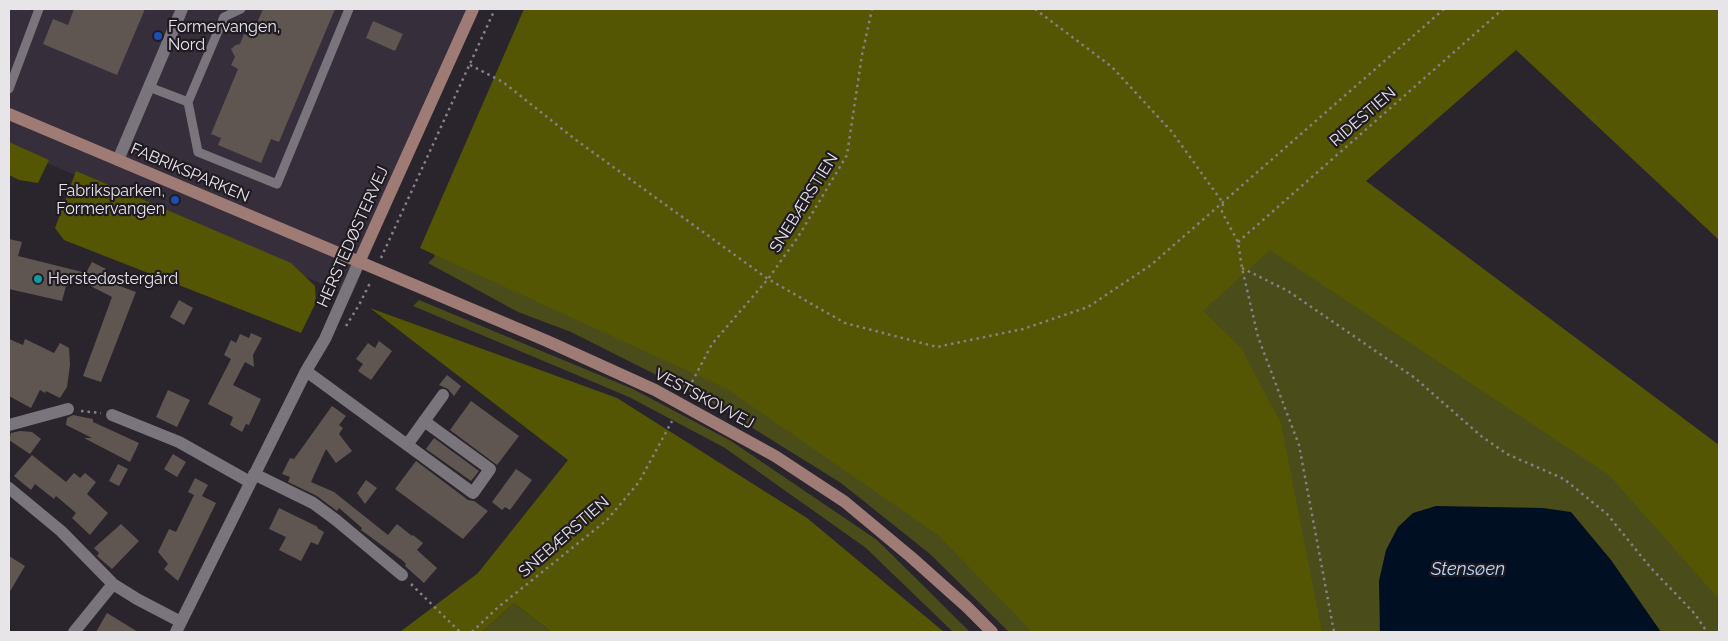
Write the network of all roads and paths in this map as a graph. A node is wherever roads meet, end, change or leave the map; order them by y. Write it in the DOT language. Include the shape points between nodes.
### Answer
graph roads {
  1 [pos="39,9"];
  2 [pos="182,9"];
  3 [pos="241,9"];
  4 [pos="349,9"];
  5 [pos="473,9"];
  6 [pos="495,9"];
  7 [pos="872,9"];
  8 [pos="1036,9"];
  9 [pos="1444,9"];
  10 [pos="1503,9"];
  11 [pos="470,65"];
  12 [pos="149,88"];
  13 [pos="9,89"];
  14 [pos="188,102"];
  15 [pos="9,114"];
  16 [pos="118,160"];
  17 [pos="1223,203"];
  18 [pos="1238,242"];
  19 [pos="359,262"];
  20 [pos="1242,268"];
  21 [pos="376,269"];
  22 [pos="768,279"];
  23 [pos="306,371"];
  24 [pos="692,382"];
  25 [pos="443,395"];
  26 [pos="68,409"];
  27 [pos="112,415"];
  28 [pos="424,421"];
  29 [pos="672,421"];
  30 [pos="9,425"];
  31 [pos="407,445"];
  32 [pos="252,478"];
  33 [pos="9,488"];
  34 [pos="402,575"];
  35 [pos="113,584"];
  36 [pos="178,627"];
  37 [pos="74,632"];
  38 [pos="460,632"];
  39 [pos="472,632"];
  40 [pos="992,632"];
  41 [pos="1334,632"];
  42 [pos="1708,632"];
  1 -- 13 [label="lane"];
  2 -- 12 [label="street"];
  3 -- 14 [label="lane" via="224,17"];
  4 -- 14 [label="lane" via="277,184 198,152"];
  5 -- 19 [label="street, HERSTEDØSTERVEJ"];
  6 -- 11 [label="path"];
  7 -- 22 [label="path, SNEBÆRSTIEN" via="847,155 798,237"];
  8 -- 17 [label="path" via="1112,67 1172,132"];
  9 -- 17 [label="path"];
  10 -- 18 [label="path, RIDESTIEN"];
  11 -- 21 [label="path"];
  11 -- 22 [label="path" via="503,82 576,140"];
  12 -- 14 [label="lane"];
  12 -- 16 [label="street"];
  15 -- 16 [label="street, FABRIKSPARKEN"];
  16 -- 19 [label="street, FABRIKSPARKEN"];
  17 -- 18 [label="path" via="1222,212"];
  17 -- 22 [label="path" via="1150,264 1088,307 1023,328 937,347 845,323"];
  18 -- 20 [label="path"];
  19 -- 21 [label="street, VESTSKOVVEJ"];
  19 -- 23 [label="street, HERSTEDØSTERVEJ" via="325,339"];
  20 -- 41 [label="path" via="1258,337 1299,445"];
  20 -- 42 [label="path" via="1288,291 1415,378 1481,436 1508,454 1564,479 1607,514"];
  21 -- 40 [label="street, VESTSKOVVEJ" via="655,390 775,456 845,502 911,556"];
  22 -- 24 [label="path, SNEBÆRSTIEN" via="712,344"];
  23 -- 31 [label="street"];
  23 -- 32 [label="street, HERSTEDØSTERVEJ"];
  25 -- 28 [label="street"];
  26 -- 27 [label="path"];
  26 -- 30 [label="street"];
  27 -- 32 [label="street" via="179,442"];
  28 -- 31 [label="street"];
  28 -- 31 [label="street" via="490,469 473,493"];
  29 -- 39 [label="path, SNEBÆRSTIEN" via="639,482 607,520"];
  32 -- 34 [label="street" via="313,503"];
  32 -- 36 [label="street, HERSTEDØSTERVEJ"];
  33 -- 35 [label="street" via="61,531"];
  34 -- 38 [label="path"];
  35 -- 36 [label="street"];
  35 -- 37 [label="street"];
}
